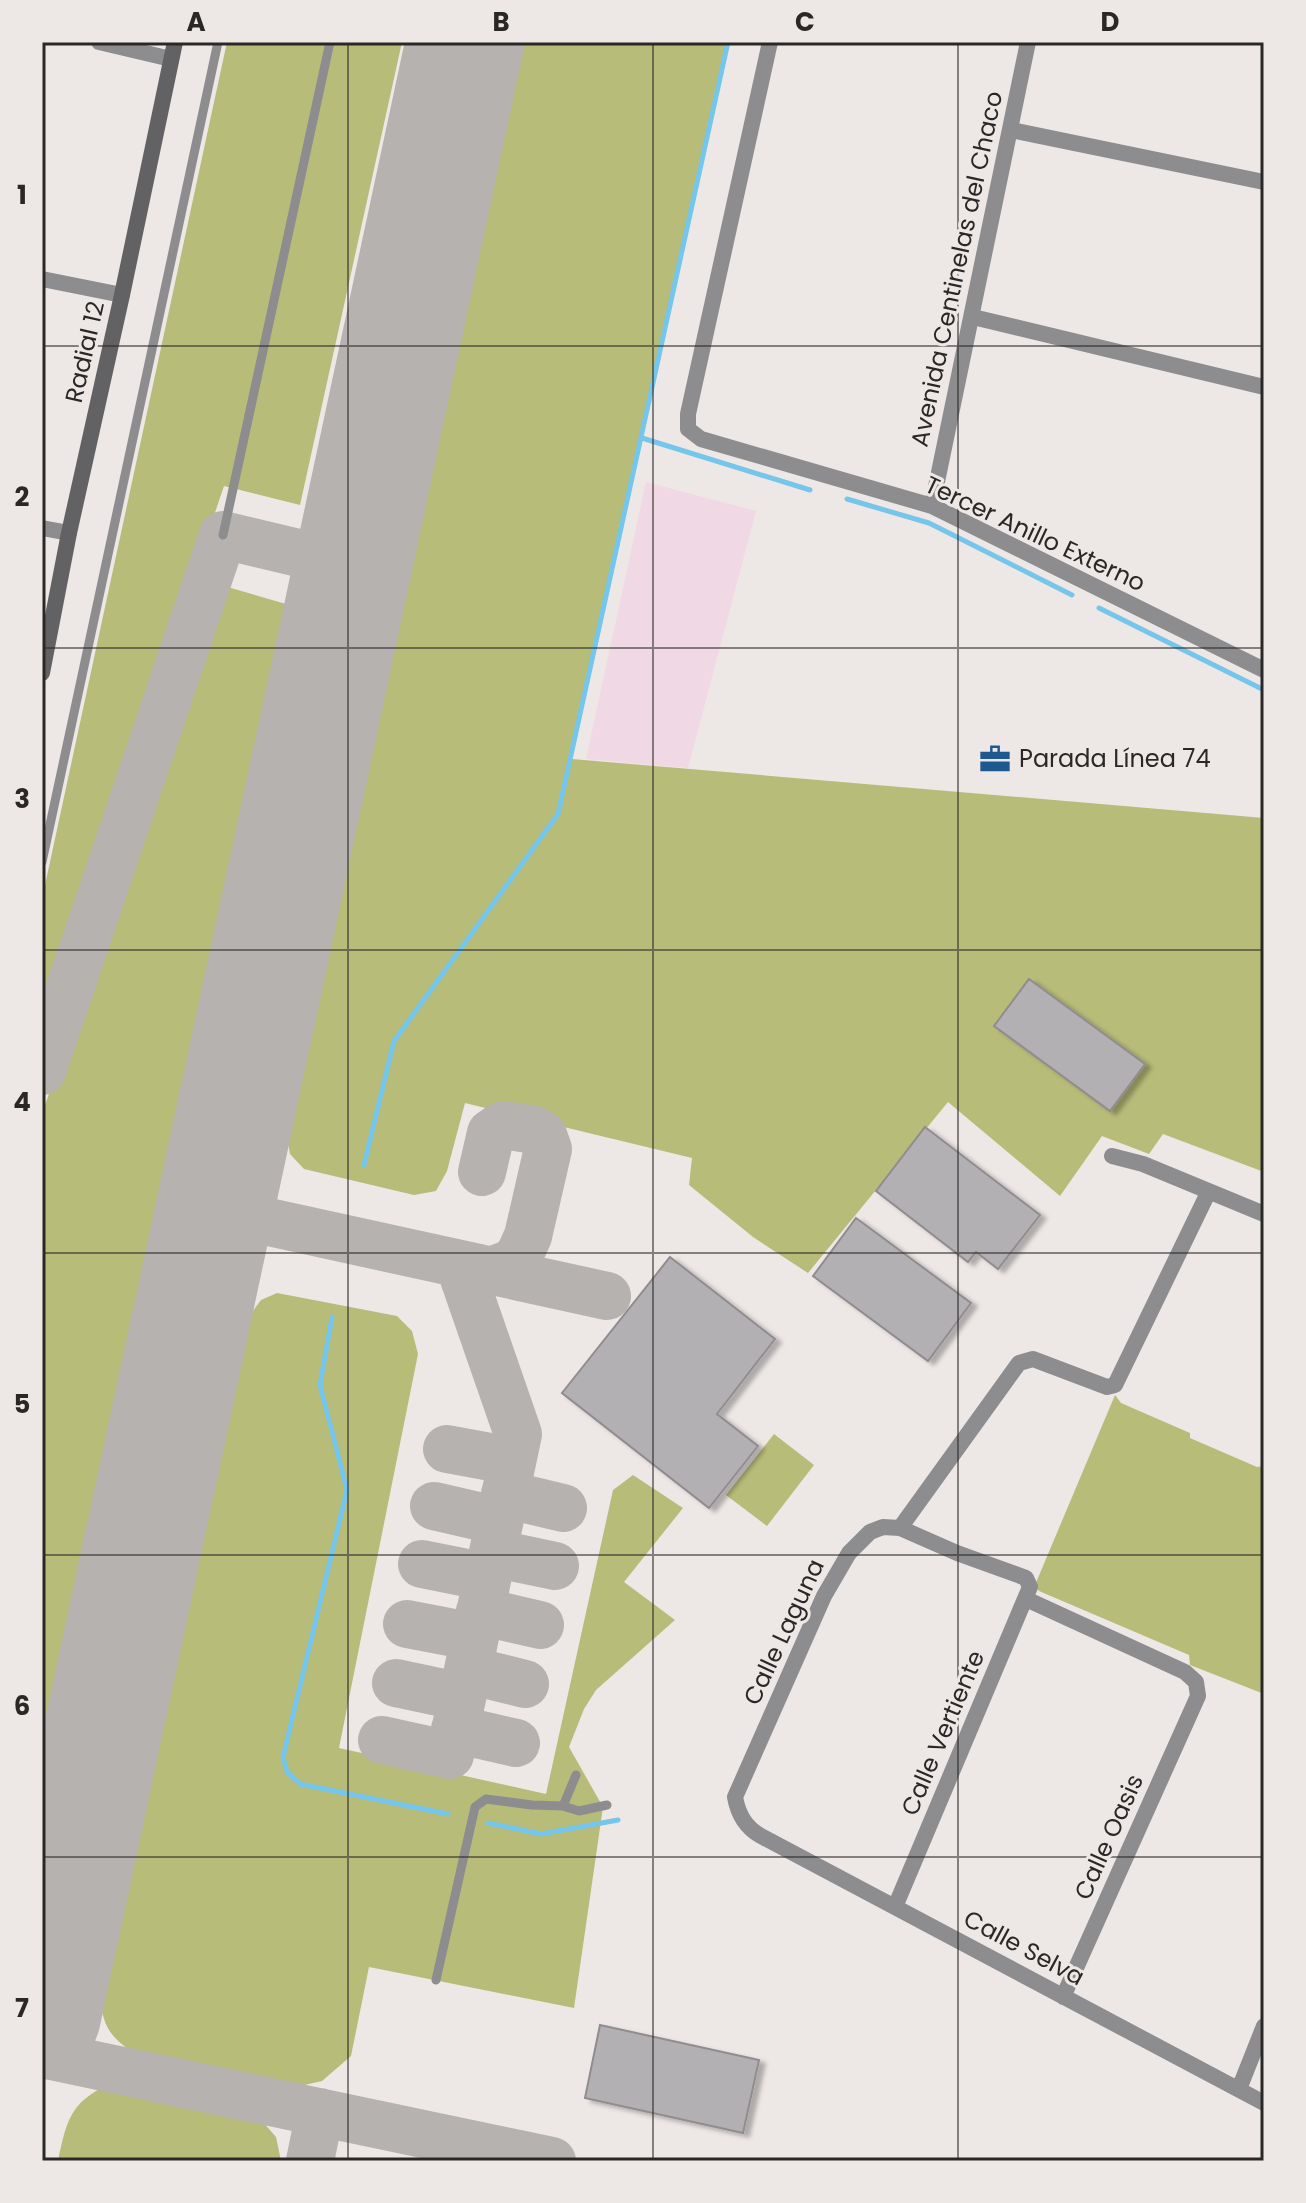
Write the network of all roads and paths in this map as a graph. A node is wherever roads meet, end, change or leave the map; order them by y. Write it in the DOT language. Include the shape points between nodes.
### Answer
graph roads {
  1 [pos="99,42"];
  2 [pos="175,42"];
  3 [pos="218,42"];
  4 [pos="330,42"];
  5 [pos="770,42"];
  6 [pos="1028,42"];
  7 [pos="171,59"];
  8 [pos="1011,130"];
  9 [pos="1264,182"];
  10 [pos="42,279"];
  11 [pos="122,295"];
  12 [pos="973,317"];
  13 [pos="1264,387"];
  14 [pos="932,506"];
  15 [pos="42,528"];
  16 [pos="69,533"];
  17 [pos="223,535"];
  18 [pos="1264,649"];
  19 [pos="1259,668"];
  20 [pos="42,673"];
  21 [pos="42,862"];
  22 [pos="1112,1156"];
  23 [pos="1208,1193"];
  24 [pos="1264,1214"];
  25 [pos="900,1528"];
  26 [pos="1026,1599"];
  27 [pos="576,1775"];
  28 [pos="607,1805"];
  29 [pos="563,1806"];
  30 [pos="761,1836"];
  31 [pos="895,1907"];
  32 [pos="436,1980"];
  33 [pos="1063,1997"];
  34 [pos="1264,2026"];
  35 [pos="1239,2089"];
  36 [pos="1264,2103"];
  1 -- 7 [label="street"];
  2 -- 7 [label="street, Radial 12"];
  3 -- 21 [label="lane"];
  4 -- 17 [label="lane"];
  5 -- 14 [label="street, Tercer Anillo Externo" via="688,429 701,439"];
  6 -- 8 [label="street, Avenida Centinelas del Chaco"];
  7 -- 11 [label="street, Radial 12"];
  8 -- 9 [label="street"];
  8 -- 12 [label="street, Avenida Centinelas del Chaco"];
  10 -- 11 [label="street"];
  11 -- 16 [label="street, Radial 12"];
  12 -- 13 [label="street"];
  12 -- 14 [label="street, Avenida Centinelas del Chaco"];
  14 -- 19 [label="street, Tercer Anillo Externo"];
  15 -- 16 [label="street"];
  16 -- 20 [label="street, Radial 12"];
  18 -- 19 [label="street"];
  22 -- 23 [label="street"];
  23 -- 24 [label="street"];
  23 -- 25 [label="street" via="1115,1385 1107,1387 1025,1359"];
  25 -- 26 [label="street, Calle Vertiente" via="1026,1578"];
  25 -- 30 [label="street, Calle Laguna" via="883,1527 858,1541 824,1596 735,1797 744,1821"];
  26 -- 31 [label="street, Calle Vertiente"];
  26 -- 33 [label="street, Calle Oasis" via="1185,1672 1196,1682 1198,1696"];
  27 -- 29 [label="lane"];
  28 -- 29 [label="lane" via="579,1811"];
  29 -- 32 [label="lane" via="486,1799 475,1807"];
  30 -- 31 [label="street, Calle Selva"];
  31 -- 33 [label="street, Calle Selva"];
  33 -- 35 [label="street, Calle Selva"];
  34 -- 35 [label="street"];
  35 -- 36 [label="street, Calle Selva"];
}
